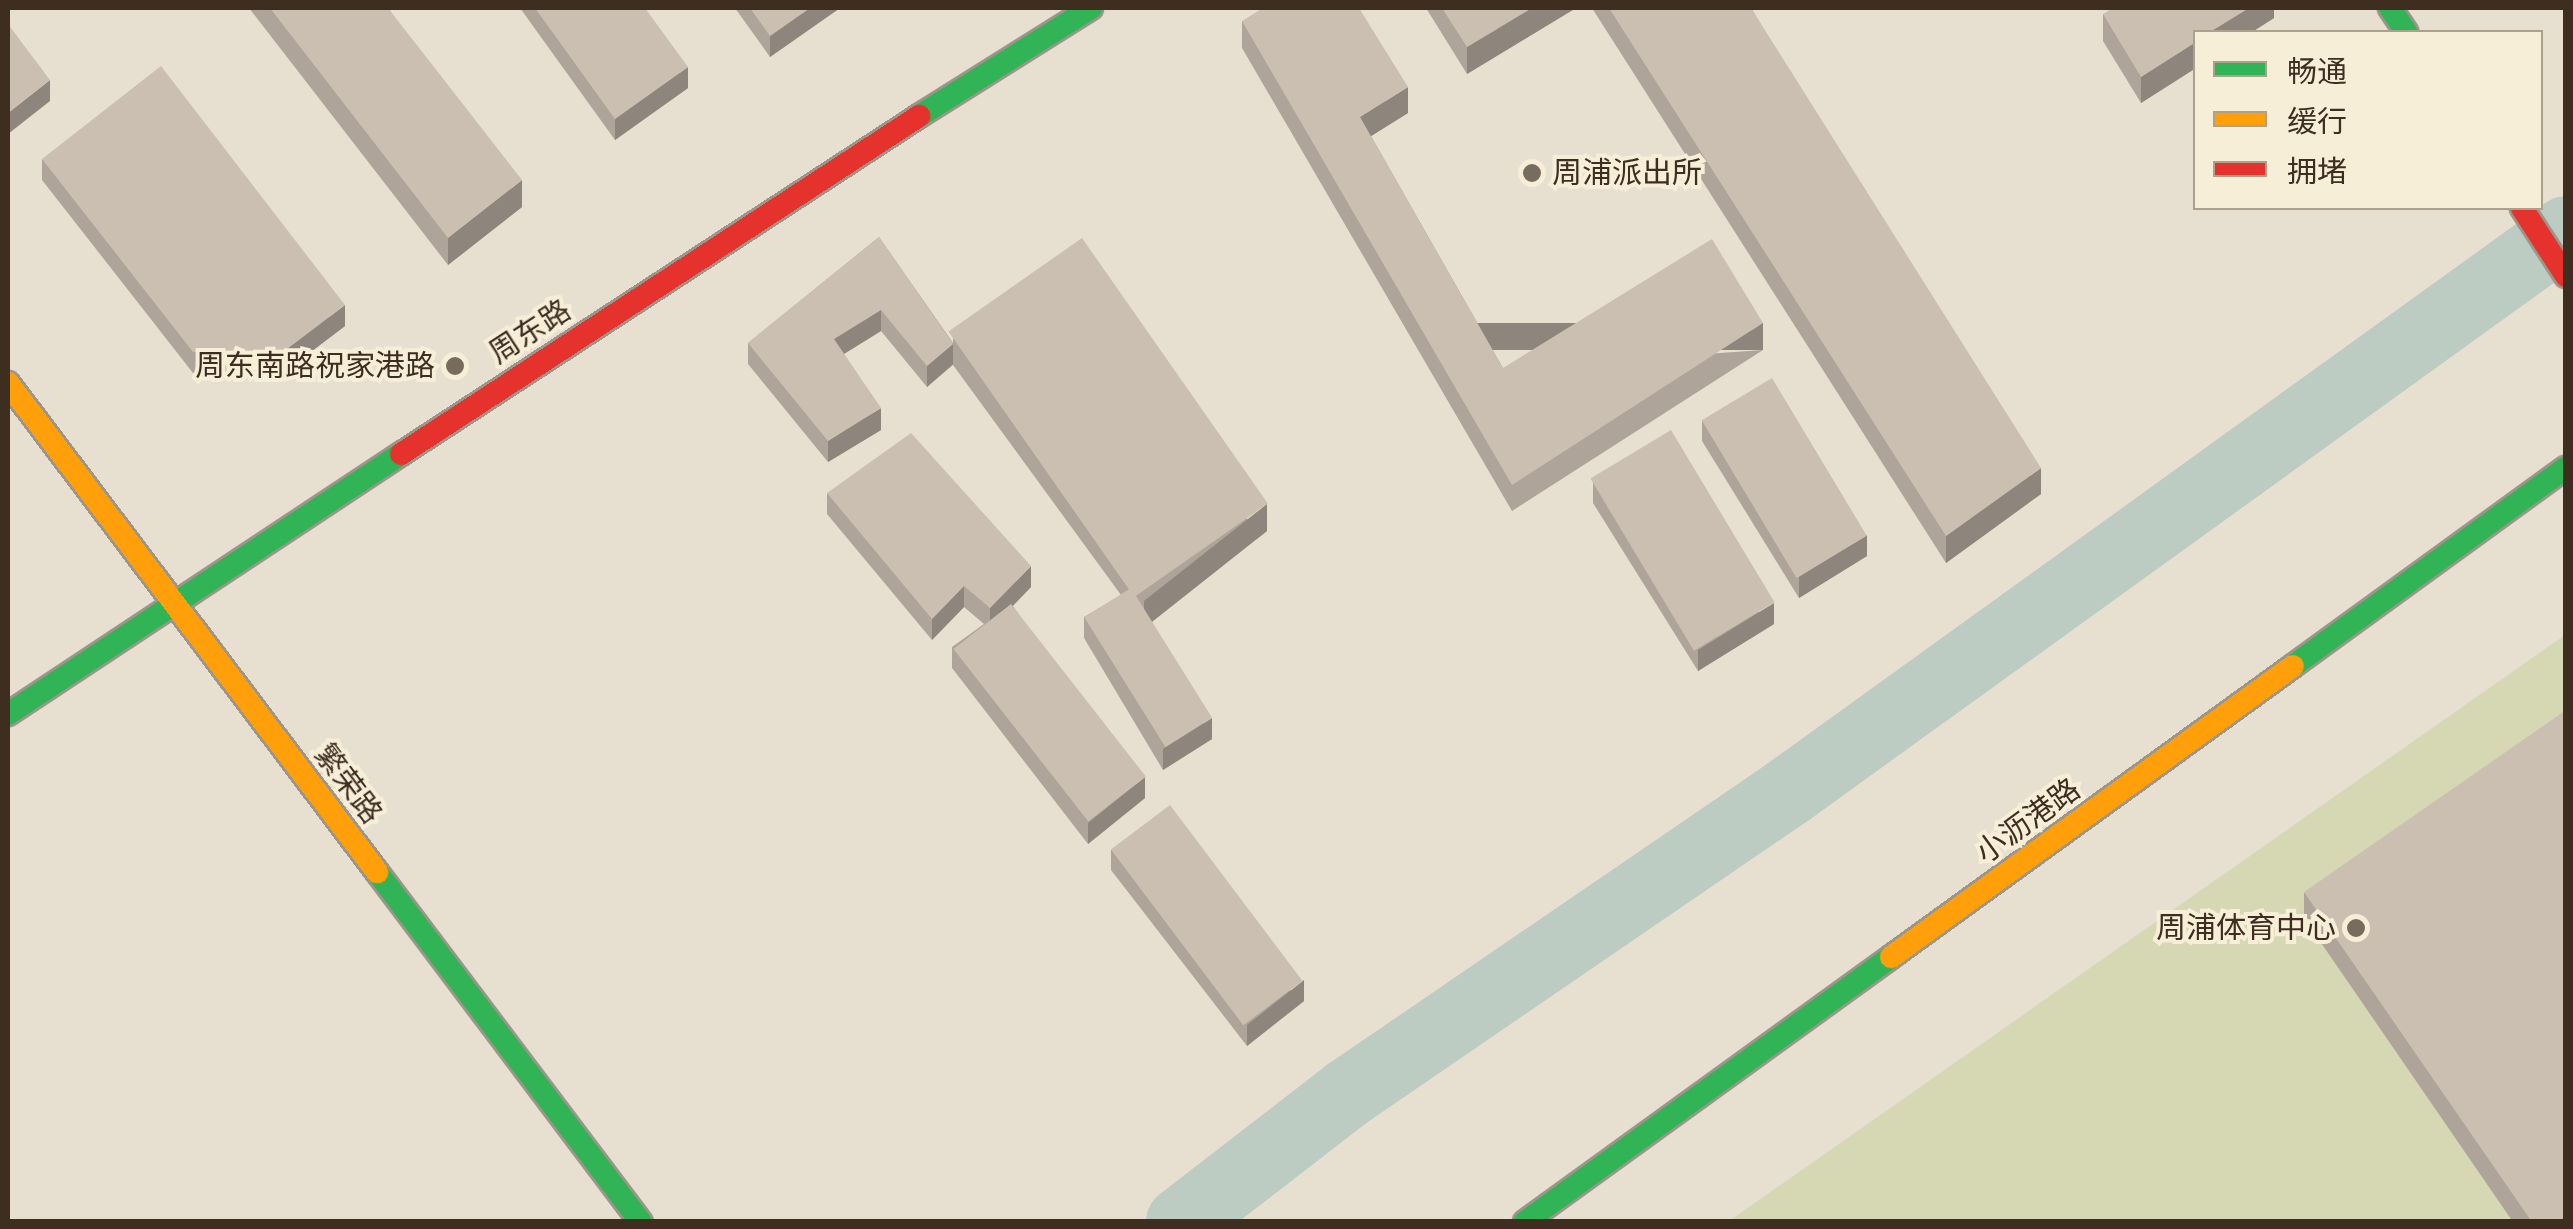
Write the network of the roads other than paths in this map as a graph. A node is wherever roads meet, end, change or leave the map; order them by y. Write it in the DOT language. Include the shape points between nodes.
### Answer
graph roads {
  1 [pos="1091,8"];
  2 [pos="2390,8"];
  3 [pos="2405,30"];
  4 [pos="2523,210"];
  5 [pos="2566,276"];
  6 [pos="8,383"];
  7 [pos="2566,468"];
  8 [pos="174,604"];
  9 [pos="8,714"];
  10 [pos="642,1222"];
  11 [pos="1526,1222"];
  1 -- 8 [label="street, 周东路" via="754,220"];
  2 -- 3 [label="street"];
  4 -- 5 [label="street"];
  6 -- 8 [label="street, 繁荣路"];
  7 -- 11 [label="street, 小沥港路"];
  8 -- 9 [label="street, 周东路"];
  8 -- 10 [label="street, 繁荣路"];
}
